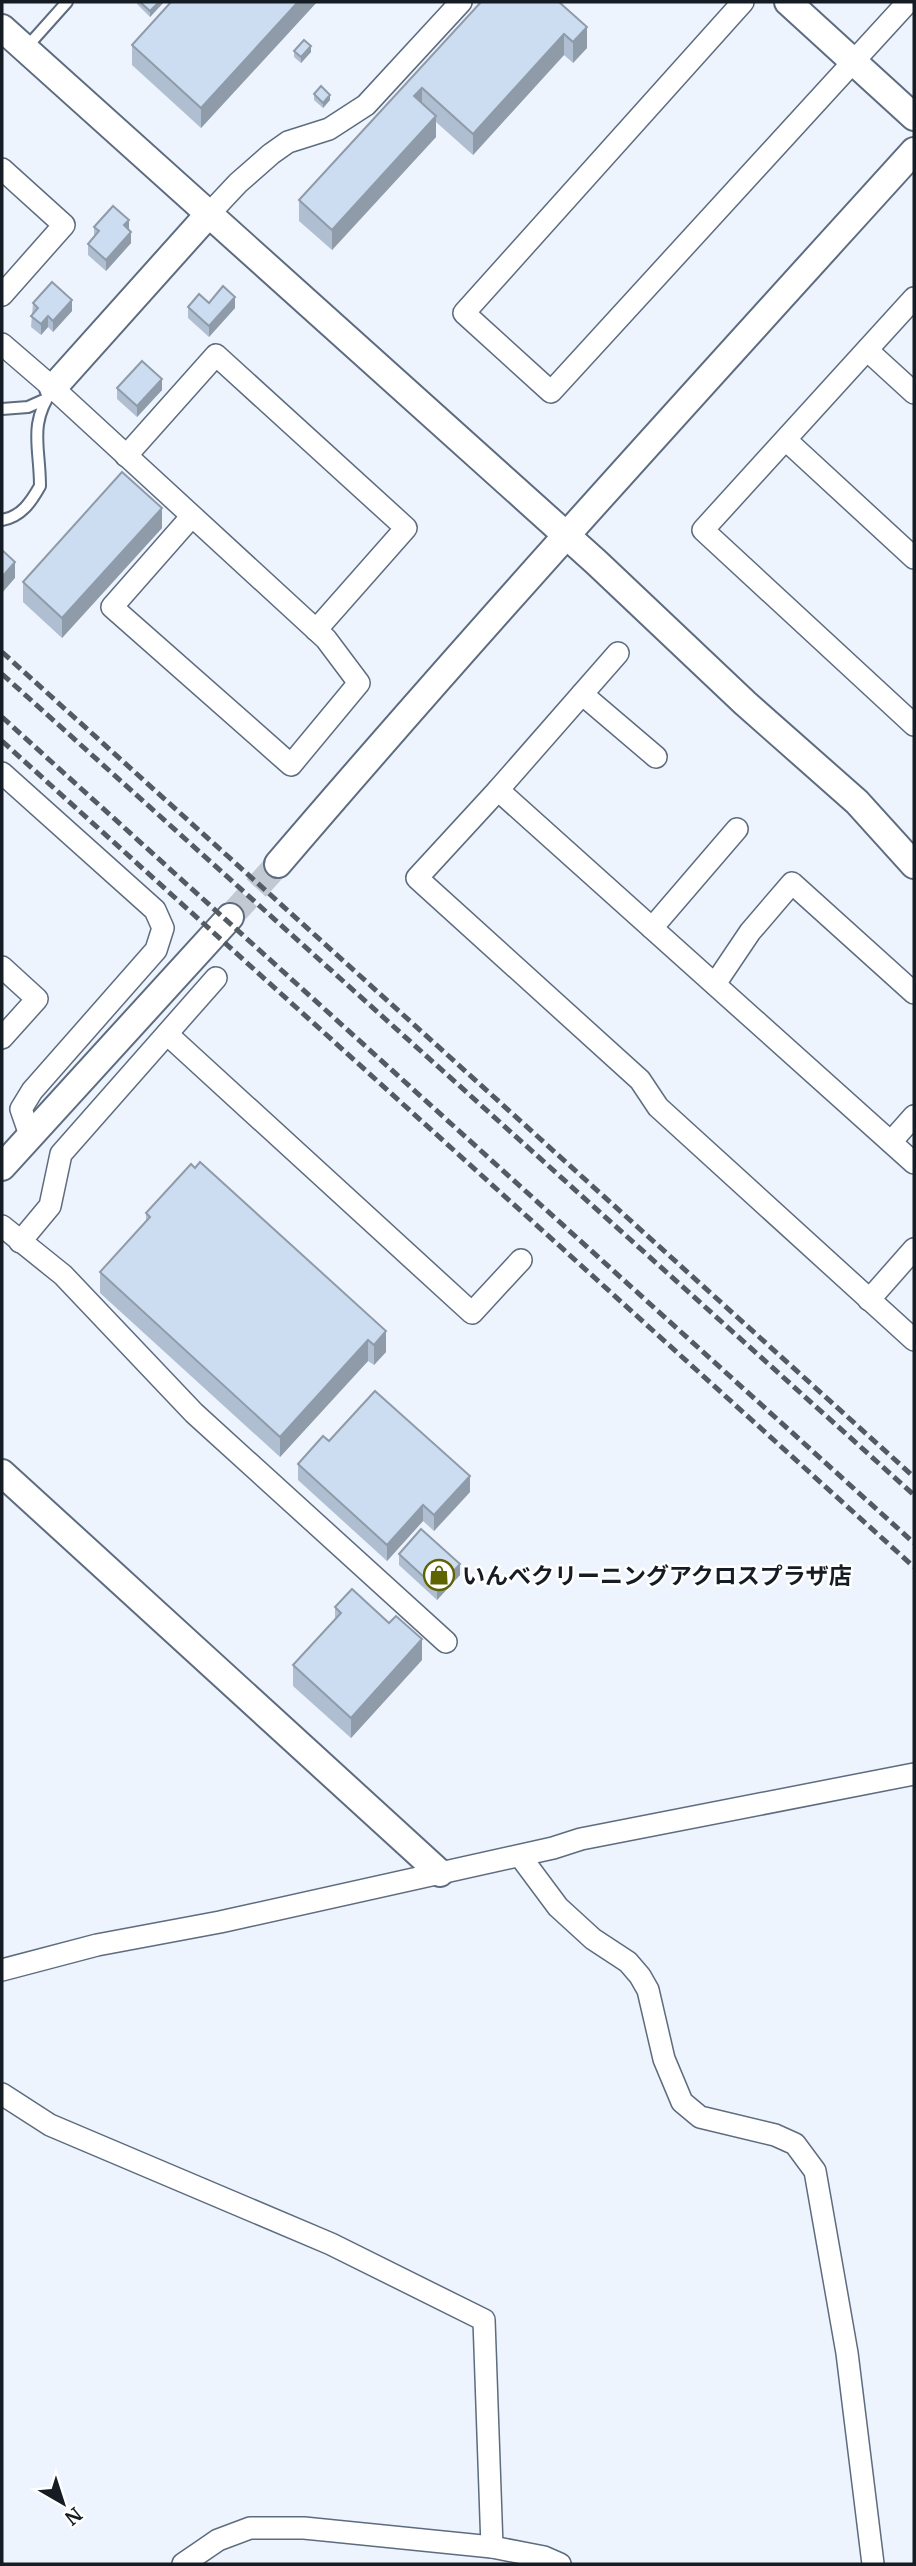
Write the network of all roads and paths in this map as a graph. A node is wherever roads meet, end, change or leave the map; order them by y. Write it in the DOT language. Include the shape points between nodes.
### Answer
graph roads {
  1 [pos="67,2"];
  2 [pos="461,2"];
  3 [pos="743,2"];
  4 [pos="788,2"];
  5 [pos="908,2"];
  6 [pos="2,28"];
  7 [pos="25,49"];
  8 [pos="854,62"];
  9 [pos="914,117"];
  10 [pos="914,151"];
  11 [pos="2,169"];
  12 [pos="208,215"];
  13 [pos="2,295"];
  14 [pos="914,298"];
  15 [pos="2,344"];
  16 [pos="867,350"];
  17 [pos="914,393"];
  18 [pos="49,394"];
  19 [pos="2,410"];
  20 [pos="786,440"];
  21 [pos="126,456"];
  22 [pos="192,516"];
  23 [pos="2,520"];
  24 [pos="565,535"];
  25 [pos="914,558"];
  26 [pos="316,630"];
  27 [pos="618,653"];
  28 [pos="582,694"];
  29 [pos="914,725"];
  30 [pos="656,758"];
  31 [pos="2,773"];
  32 [pos="498,790"];
  33 [pos="737,829"];
  34 [pos="278,864"];
  35 [pos="914,865"];
  36 [pos="230,918"];
  37 [pos="652,928"];
  38 [pos="2,967"];
  39 [pos="216,978"];
  40 [pos="715,984"];
  41 [pos="914,993"];
  42 [pos="167,1034"];
  43 [pos="2,1038"];
  44 [pos="914,1116"];
  45 [pos="30,1135"];
  46 [pos="891,1142"];
  47 [pos="914,1163"];
  48 [pos="2,1167"];
  49 [pos="2,1226"];
  50 [pos="20,1242"];
  51 [pos="914,1249"];
  52 [pos="522,1260"];
  53 [pos="869,1300"];
  54 [pos="914,1340"];
  55 [pos="2,1473"];
  56 [pos="446,1642"];
  57 [pos="914,1774"];
  58 [pos="520,1856"];
  59 [pos="440,1873"];
  60 [pos="2,1970"];
  61 [pos="2,2094"];
  62 [pos="492,2547"];
  63 [pos="183,2564"];
  64 [pos="560,2564"];
  65 [pos="873,2564"];
  1 -- 7 [label="lane"];
  2 -- 12 [label="street" via="366,105 329,129 288,142 237,183"];
  3 -- 8 [label="street" via="464,313 551,392"];
  4 -- 8 [label="street"];
  5 -- 8 [label="street"];
  6 -- 7 [label="street"];
  7 -- 12 [label="street"];
  8 -- 9 [label="street"];
  10 -- 24 [label="street"];
  11 -- 13 [label="street" via="64,225"];
  12 -- 18 [label="street"];
  12 -- 24 [label="street"];
  14 -- 16 [label="street"];
  15 -- 18 [label="street"];
  16 -- 17 [label="street"];
  16 -- 20 [label="street"];
  18 -- 19 [label="lane" via="28,407"];
  18 -- 21 [label="street"];
  18 -- 23 [label="lane" via="38,414 40,486 21,512"];
  20 -- 25 [label="street"];
  20 -- 29 [label="street" via="703,530"];
  21 -- 22 [label="street"];
  21 -- 26 [label="street" via="216,355 407,528"];
  22 -- 26 [label="street"];
  22 -- 26 [label="street" via="112,607 291,765 359,683"];
  24 -- 34 [label="street"];
  24 -- 35 [label="street" via="857,802"];
  27 -- 28 [label="street"];
  28 -- 30 [label="street"];
  28 -- 32 [label="street"];
  31 -- 45 [label="street" via="155,910 163,928 156,950 32,1091 21,1109"];
  32 -- 37 [label="street"];
  32 -- 53 [label="street" via="417,878 640,1080 658,1108"];
  33 -- 37 [label="street"];
  36 -- 45 [label="street"];
  37 -- 40 [label="street"];
  38 -- 43 [label="street" via="37,999"];
  39 -- 42 [label="street"];
  40 -- 41 [label="street" via="750,932 792,883"];
  40 -- 46 [label="street"];
  42 -- 50 [label="street" via="61,1154 50,1206"];
  42 -- 52 [label="street" via="472,1313"];
  44 -- 46 [label="street"];
  45 -- 48 [label="street"];
  46 -- 47 [label="street"];
  49 -- 50 [label="street"];
  50 -- 56 [label="street" via="63,1275 194,1413"];
  51 -- 53 [label="street"];
  53 -- 54 [label="street"];
  55 -- 59 [label="street"];
  57 -- 58 [label="street" via="581,1839"];
  58 -- 59 [label="street"];
  58 -- 65 [label="street" via="558,1908 640,1976 682,2102 700,2117 795,2144 815,2171 847,2353"];
  59 -- 60 [label="street" via="97,1945"];
  61 -- 62 [label="street" via="50,2125 331,2244 484,2320"];
  62 -- 63 [label="street" via="304,2528 250,2528 218,2540"];
  62 -- 64 [label="street"];
}
